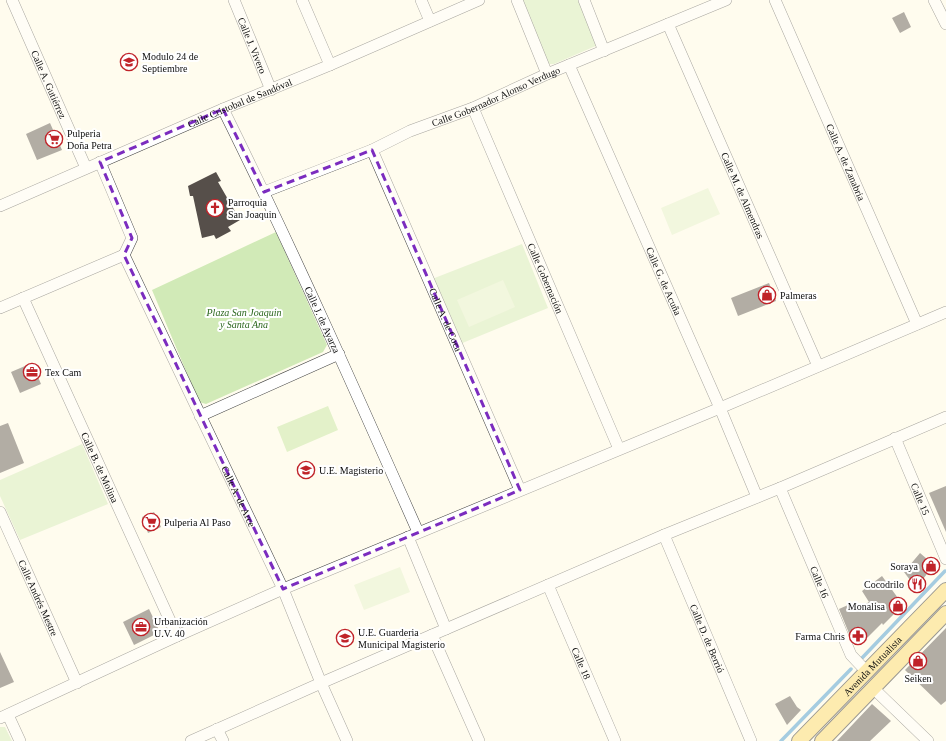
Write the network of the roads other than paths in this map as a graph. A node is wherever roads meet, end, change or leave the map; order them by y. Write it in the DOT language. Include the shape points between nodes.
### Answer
graph roads {
  1 [pos="12,0"];
  2 [pos="234,0"];
  3 [pos="302,0"];
  4 [pos="421,0"];
  5 [pos="479,0"];
  6 [pos="517,0"];
  7 [pos="584,0"];
  8 [pos="726,0"];
  9 [pos="775,0"];
  10 [pos="934,0"];
  11 [pos="430,21"];
  12 [pos="668,24"];
  13 [pos="946,24"];
  14 [pos="604,51"];
  15 [pos="330,65"];
  16 [pos="569,66"];
  17 [pos="547,74"];
  18 [pos="271,90"];
  19 [pos="473,108"];
  20 [pos="223,109"];
  21 [pos="372,150"];
  22 [pos="100,162"];
  23 [pos="86,168"];
  24 [pos="264,192"];
  25 [pos="0,206"];
  26 [pos="124,255"];
  27 [pos="23,298"];
  28 [pos="0,308"];
  29 [pos="946,312"];
  30 [pos="917,324"];
  31 [pos="339,354"];
  32 [pos="818,366"];
  33 [pos="720,408"];
  34 [pos="200,416"];
  35 [pos="946,416"];
  36 [pos="895,438"];
  37 [pos="619,449"];
  38 [pos="780,488"];
  39 [pos="520,490"];
  40 [pos="757,497"];
  41 [pos="0,512"];
  42 [pos="418,532"];
  43 [pos="664,535"];
  44 [pos="408,537"];
  45 [pos="946,559"];
  46 [pos="548,585"];
  47 [pos="283,589"];
  48 [pos="946,590"];
  49 [pos="946,613"];
  50 [pos="446,629"];
  51 [pos="432,635"];
  52 [pos="178,636"];
  53 [pos="867,672"];
  54 [pos="77,683"];
  55 [pos="320,683"];
  56 [pos="873,688"];
  57 [pos="4,716"];
  58 [pos="217,729"];
  59 [pos="20,741"];
  60 [pos="191,741"];
  61 [pos="223,741"];
  62 [pos="347,741"];
  63 [pos="479,741"];
  64 [pos="615,741"];
  65 [pos="751,741"];
  66 [pos="799,741"];
  67 [pos="822,741"];
  68 [pos="928,741"];
  1 -- 23 [label="street, Calle A. Gutiérrez"];
  2 -- 18 [label="street, Calle J. Vivero"];
  3 -- 15 [label="street"];
  4 -- 11 [label="street"];
  5 -- 11 [label="street, Calle Cristobal de Sandóval"];
  6 -- 17 [label="street"];
  7 -- 14 [label="street"];
  8 -- 12 [label="street, Calle Gobernador Alonso Verdugo"];
  9 -- 30 [label="street, Calle A. de Zanabria"];
  10 -- 13 [label="street"];
  11 -- 15 [label="street, Calle Cristobal de Sandóval"];
  12 -- 14 [label="street, Calle Gobernador Alonso Verdugo"];
  12 -- 32 [label="street, Calle M. de Almendras"];
  14 -- 16 [label="street, Calle Gobernador Alonso Verdugo"];
  15 -- 18 [label="street, Calle Cristobal de Sandóval"];
  16 -- 17 [label="street, Calle Gobernador Alonso Verdugo"];
  16 -- 33 [label="street, Calle G. de Acuña"];
  17 -- 19 [label="street, Calle Gobernador Alonso Verdugo"];
  18 -- 20 [label="street, Calle Cristobal de Sandóval"];
  19 -- 21 [label="street, Calle Gobernador Alonso Verdugo" via="410,131"];
  19 -- 37 [label="street, Calle Gobernación"];
  20 -- 22 [label="street, Calle Cristobal de Sandóval"];
  20 -- 24 [label="street, Calle J. de Ayarza"];
  21 -- 24 [label="street, Calle Gobernador Alonso Verdugo"];
  21 -- 39 [label="street, Calle A. de Coca"];
  22 -- 23 [label="street, Calle Cristobal de Sandóval"];
  22 -- 26 [label="street" via="132,238"];
  23 -- 25 [label="street, Calle Cristobal de Sandóval"];
  24 -- 31 [label="street, Calle J. de Ayarza"];
  26 -- 27 [label="street"];
  26 -- 34 [label="street, Calle A. de Arce"];
  27 -- 28 [label="street"];
  27 -- 52 [label="street, Calle B. de Molina"];
  29 -- 30 [label="street"];
  30 -- 32 [label="street"];
  31 -- 34 [label="street"];
  31 -- 42 [label="street, Calle J. de Ayarza"];
  32 -- 33 [label="street"];
  33 -- 37 [label="street"];
  33 -- 40 [label="street, Calle G. de Acuña"];
  34 -- 47 [label="street, Calle A. de Arce"];
  35 -- 36 [label="street"];
  36 -- 38 [label="street"];
  36 -- 45 [label="street, Calle 15"];
  37 -- 39 [label="street"];
  38 -- 40 [label="street"];
  38 -- 53 [label="street, Calle 16" via="851,655"];
  39 -- 42 [label="street"];
  40 -- 43 [label="street"];
  41 -- 54 [label="street, Calle Andrés Mestre"];
  42 -- 44 [label="street"];
  43 -- 46 [label="street"];
  43 -- 65 [label="street, Calle D. de Berrió"];
  44 -- 47 [label="street"];
  44 -- 50 [label="street"];
  46 -- 50 [label="street"];
  46 -- 64 [label="street, Calle 18"];
  47 -- 52 [label="street"];
  47 -- 55 [label="street, Calle A. de Arce"];
  48 -- 53 [label="main road, Avenida Mutualista"];
  49 -- 56 [label="main road, Avenida Mutualista"];
  50 -- 51 [label="street"];
  51 -- 55 [label="street"];
  51 -- 63 [label="street"];
  52 -- 54 [label="street"];
  53 -- 66 [label="main road, Avenida Mutualista"];
  54 -- 57 [label="street"];
  55 -- 58 [label="street"];
  55 -- 62 [label="street, Calle A. de Arce"];
  56 -- 67 [label="main road, Avenida Mutualista"];
  56 -- 68 [label="street"];
  57 -- 59 [label="street"];
  58 -- 60 [label="street"];
  58 -- 61 [label="street"];
}
